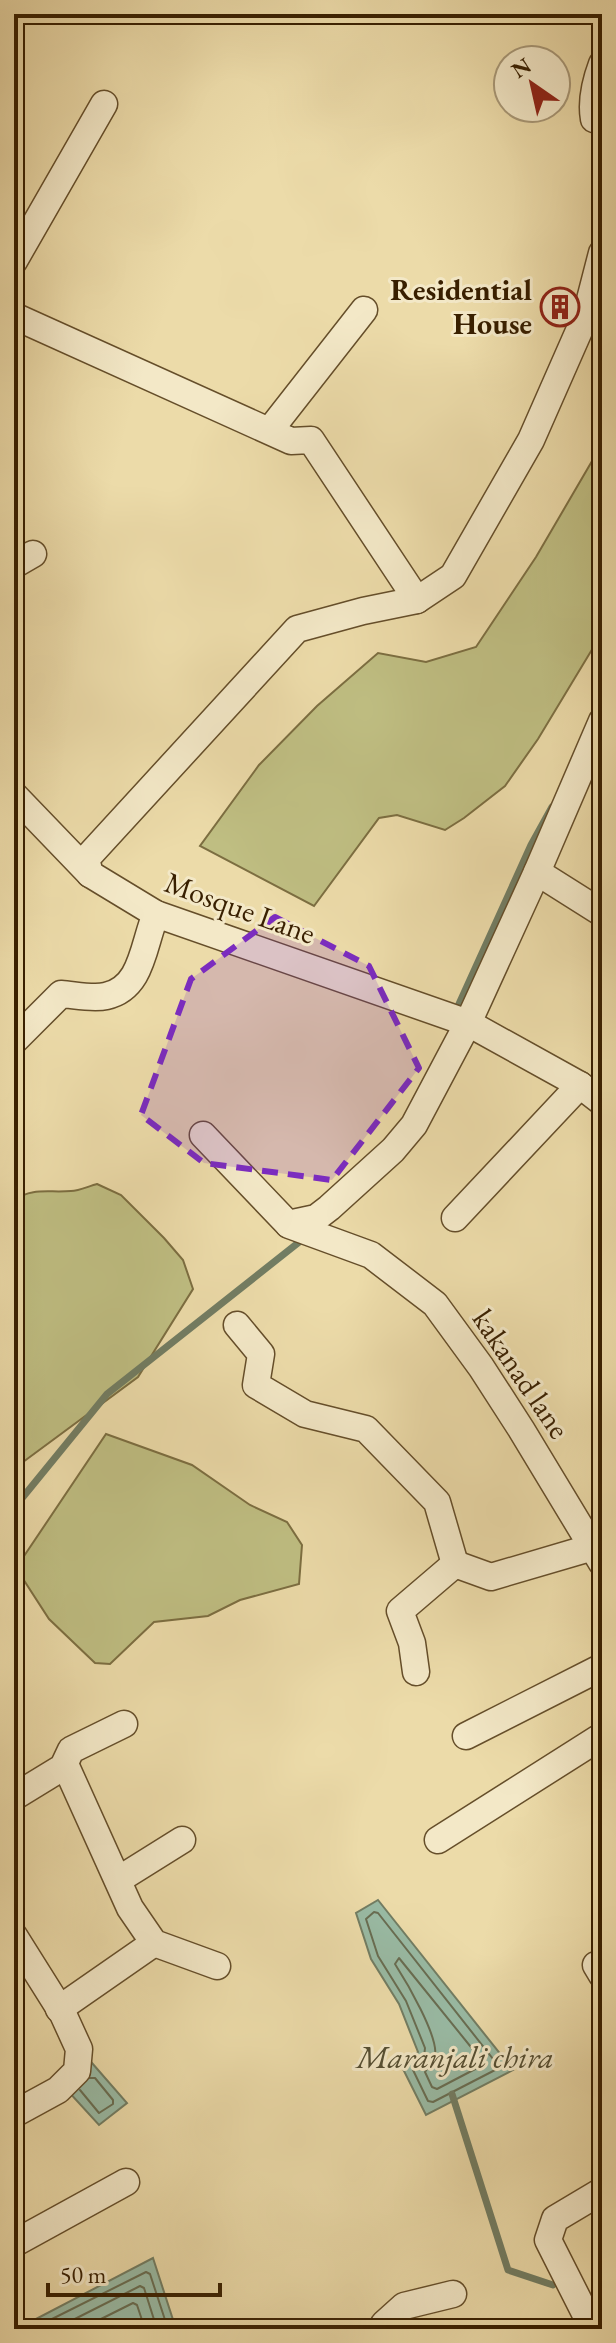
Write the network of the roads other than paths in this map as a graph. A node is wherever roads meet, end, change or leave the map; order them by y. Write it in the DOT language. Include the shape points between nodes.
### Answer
graph roads {
  1 [pos="602,64"];
  2 [pos="104,104"];
  3 [pos="602,122"];
  4 [pos="602,253"];
  5 [pos="14,261"];
  6 [pos="364,310"];
  7 [pos="14,316"];
  8 [pos="270,430"];
  9 [pos="417,600"];
  10 [pos="602,721"];
  11 [pos="597,750"];
  12 [pos="14,795"];
  13 [pos="537,872"];
  14 [pos="90,874"];
  15 [pos="602,913"];
  16 [pos="156,914"];
  17 [pos="468,1023"];
  18 [pos="14,1041"];
  19 [pos="580,1085"];
  20 [pos="602,1102"];
  21 [pos="203,1135"];
  22 [pos="455,1218"];
  23 [pos="288,1224"];
  24 [pos="237,1325"];
  25 [pos="597,1555"];
  26 [pos="455,1564"];
  27 [pos="602,1667"];
  28 [pos="416,1672"];
  29 [pos="124,1724"];
  30 [pos="466,1736"];
  31 [pos="602,1736"];
  32 [pos="65,1764"];
  33 [pos="14,1797"];
  34 [pos="182,1840"];
  35 [pos="438,1840"];
  36 [pos="118,1880"];
  37 [pos="14,1936"];
  38 [pos="154,1943"];
  39 [pos="217,1966"];
  40 [pos="59,2009"];
  41 [pos="14,2114"];
  42 [pos="126,2182"];
  43 [pos="602,2191"];
  44 [pos="14,2220"];
  45 [pos="14,2244"];
  46 [pos="453,2294"];
  47 [pos="383,2329"];
  48 [pos="593,2329"];
  1 -- 3 [label="street" via="593,111 594,119"];
  2 -- 5 [label="street"];
  4 -- 9 [label="street" via="586,315 531,440 453,576"];
  6 -- 8 [label="street"];
  7 -- 8 [label="street"];
  8 -- 9 [label="street" via="291,441 311,440"];
  9 -- 14 [label="street" via="297,629 86,859"];
  10 -- 11 [label="street"];
  11 -- 13 [label="street"];
  12 -- 14 [label="street, Mosque Lane"];
  13 -- 15 [label="street"];
  13 -- 17 [label="street"];
  14 -- 16 [label="street, Mosque Lane"];
  16 -- 17 [label="street, Mosque Lane"];
  16 -- 18 [label="street" via="133,980 123,989 104,997 61,994"];
  17 -- 19 [label="street, Mosque Lane"];
  17 -- 23 [label="street" via="402,1141 316,1218"];
  19 -- 20 [label="street, Mosque Lane"];
  19 -- 22 [label="street"];
  21 -- 23 [label="street"];
  23 -- 25 [label="street, kakanad lane" via="371,1255 435,1304 489,1379"];
  24 -- 26 [label="street" via="261,1354 256,1385 305,1414 366,1429 437,1502"];
  25 -- 26 [label="street" via="491,1577"];
  26 -- 28 [label="street" via="400,1611"];
  27 -- 30 [label="street"];
  29 -- 32 [label="street" via="71,1750"];
  31 -- 35 [label="street"];
  32 -- 33 [label="street"];
  32 -- 36 [label="street"];
  34 -- 36 [label="street"];
  36 -- 38 [label="street"];
  37 -- 40 [label="street"];
  38 -- 39 [label="street"];
  38 -- 40 [label="street"];
  40 -- 41 [label="street" via="79,2049 77,2071 58,2090"];
  42 -- 45 [label="street"];
  43 -- 48 [label="street" via="555,2219 548,2240"];
  44 -- 45 [label="street"];
  46 -- 47 [label="street" via="404,2306"];
}
